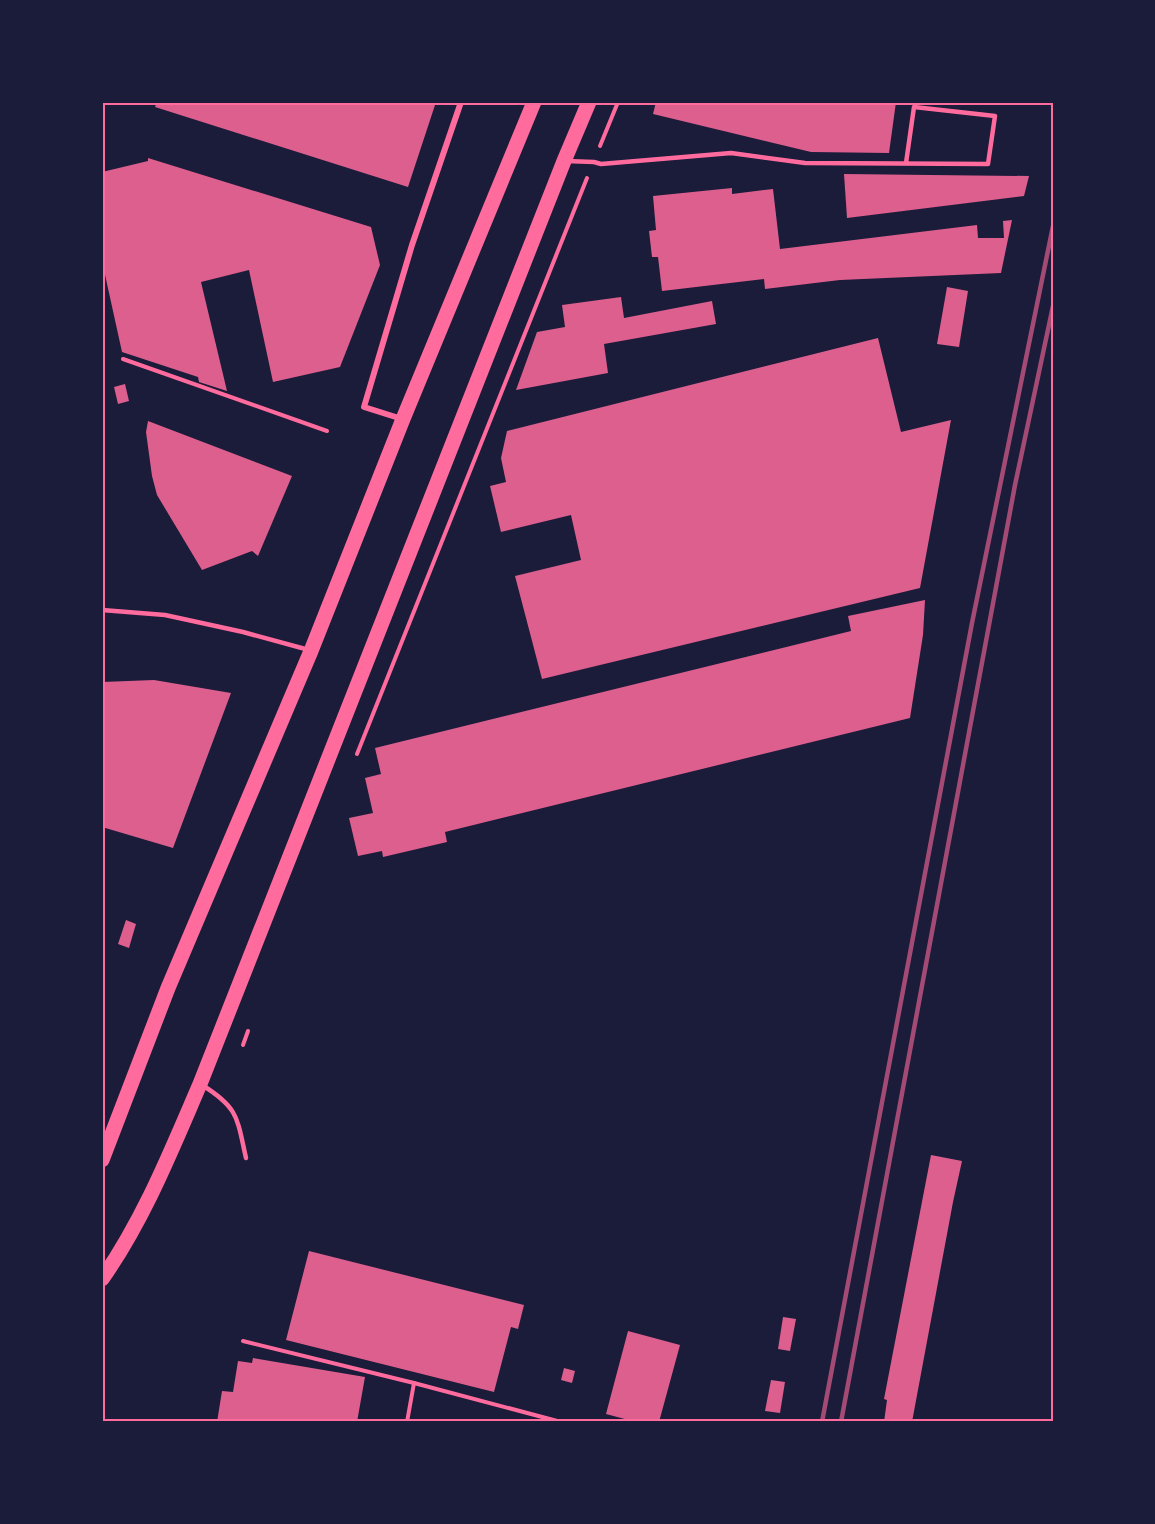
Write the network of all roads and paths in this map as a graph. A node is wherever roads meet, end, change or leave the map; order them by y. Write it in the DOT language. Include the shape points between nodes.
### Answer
graph roads {
  1 [pos="461,102"];
  2 [pos="534,102"];
  3 [pos="589,102"];
  4 [pos="618,102"];
  5 [pos="564,161"];
  6 [pos="594,162"];
  7 [pos="906,163"];
  8 [pos="123,359"];
  9 [pos="403,419"];
  10 [pos="327,431"];
  11 [pos="102,610"];
  12 [pos="311,651"];
  13 [pos="357,756"];
  14 [pos="251,1022"];
  15 [pos="243,1045"];
  16 [pos="200,1084"];
  17 [pos="246,1158"];
  18 [pos="102,1160"];
  19 [pos="102,1279"];
  20 [pos="243,1341"];
  21 [pos="414,1383"];
  22 [pos="407,1422"];
  23 [pos="561,1422"];
  1 -- 9 [label="street" via="412,245 364,407"];
  2 -- 9 [label="main road"];
  3 -- 5 [label="main road"];
  4 -- 6 [label="path"];
  5 -- 6 [label="lane"];
  5 -- 16 [label="main road"];
  6 -- 7 [label="lane" via="601,165 731,153 805,163"];
  6 -- 13 [label="path"];
  7 -- 7 [label="lane" via="988,164 995,116 914,107"];
  8 -- 10 [label="path"];
  9 -- 12 [label="main road"];
  11 -- 12 [label="lane" via="165,615"];
  12 -- 18 [label="main road" via="168,988"];
  14 -- 15 [label="path"];
  16 -- 17 [label="lane" via="234,1111"];
  16 -- 19 [label="main road" via="133,1231"];
  20 -- 21 [label="path"];
  21 -- 22 [label="path"];
  21 -- 23 [label="path"];
}
